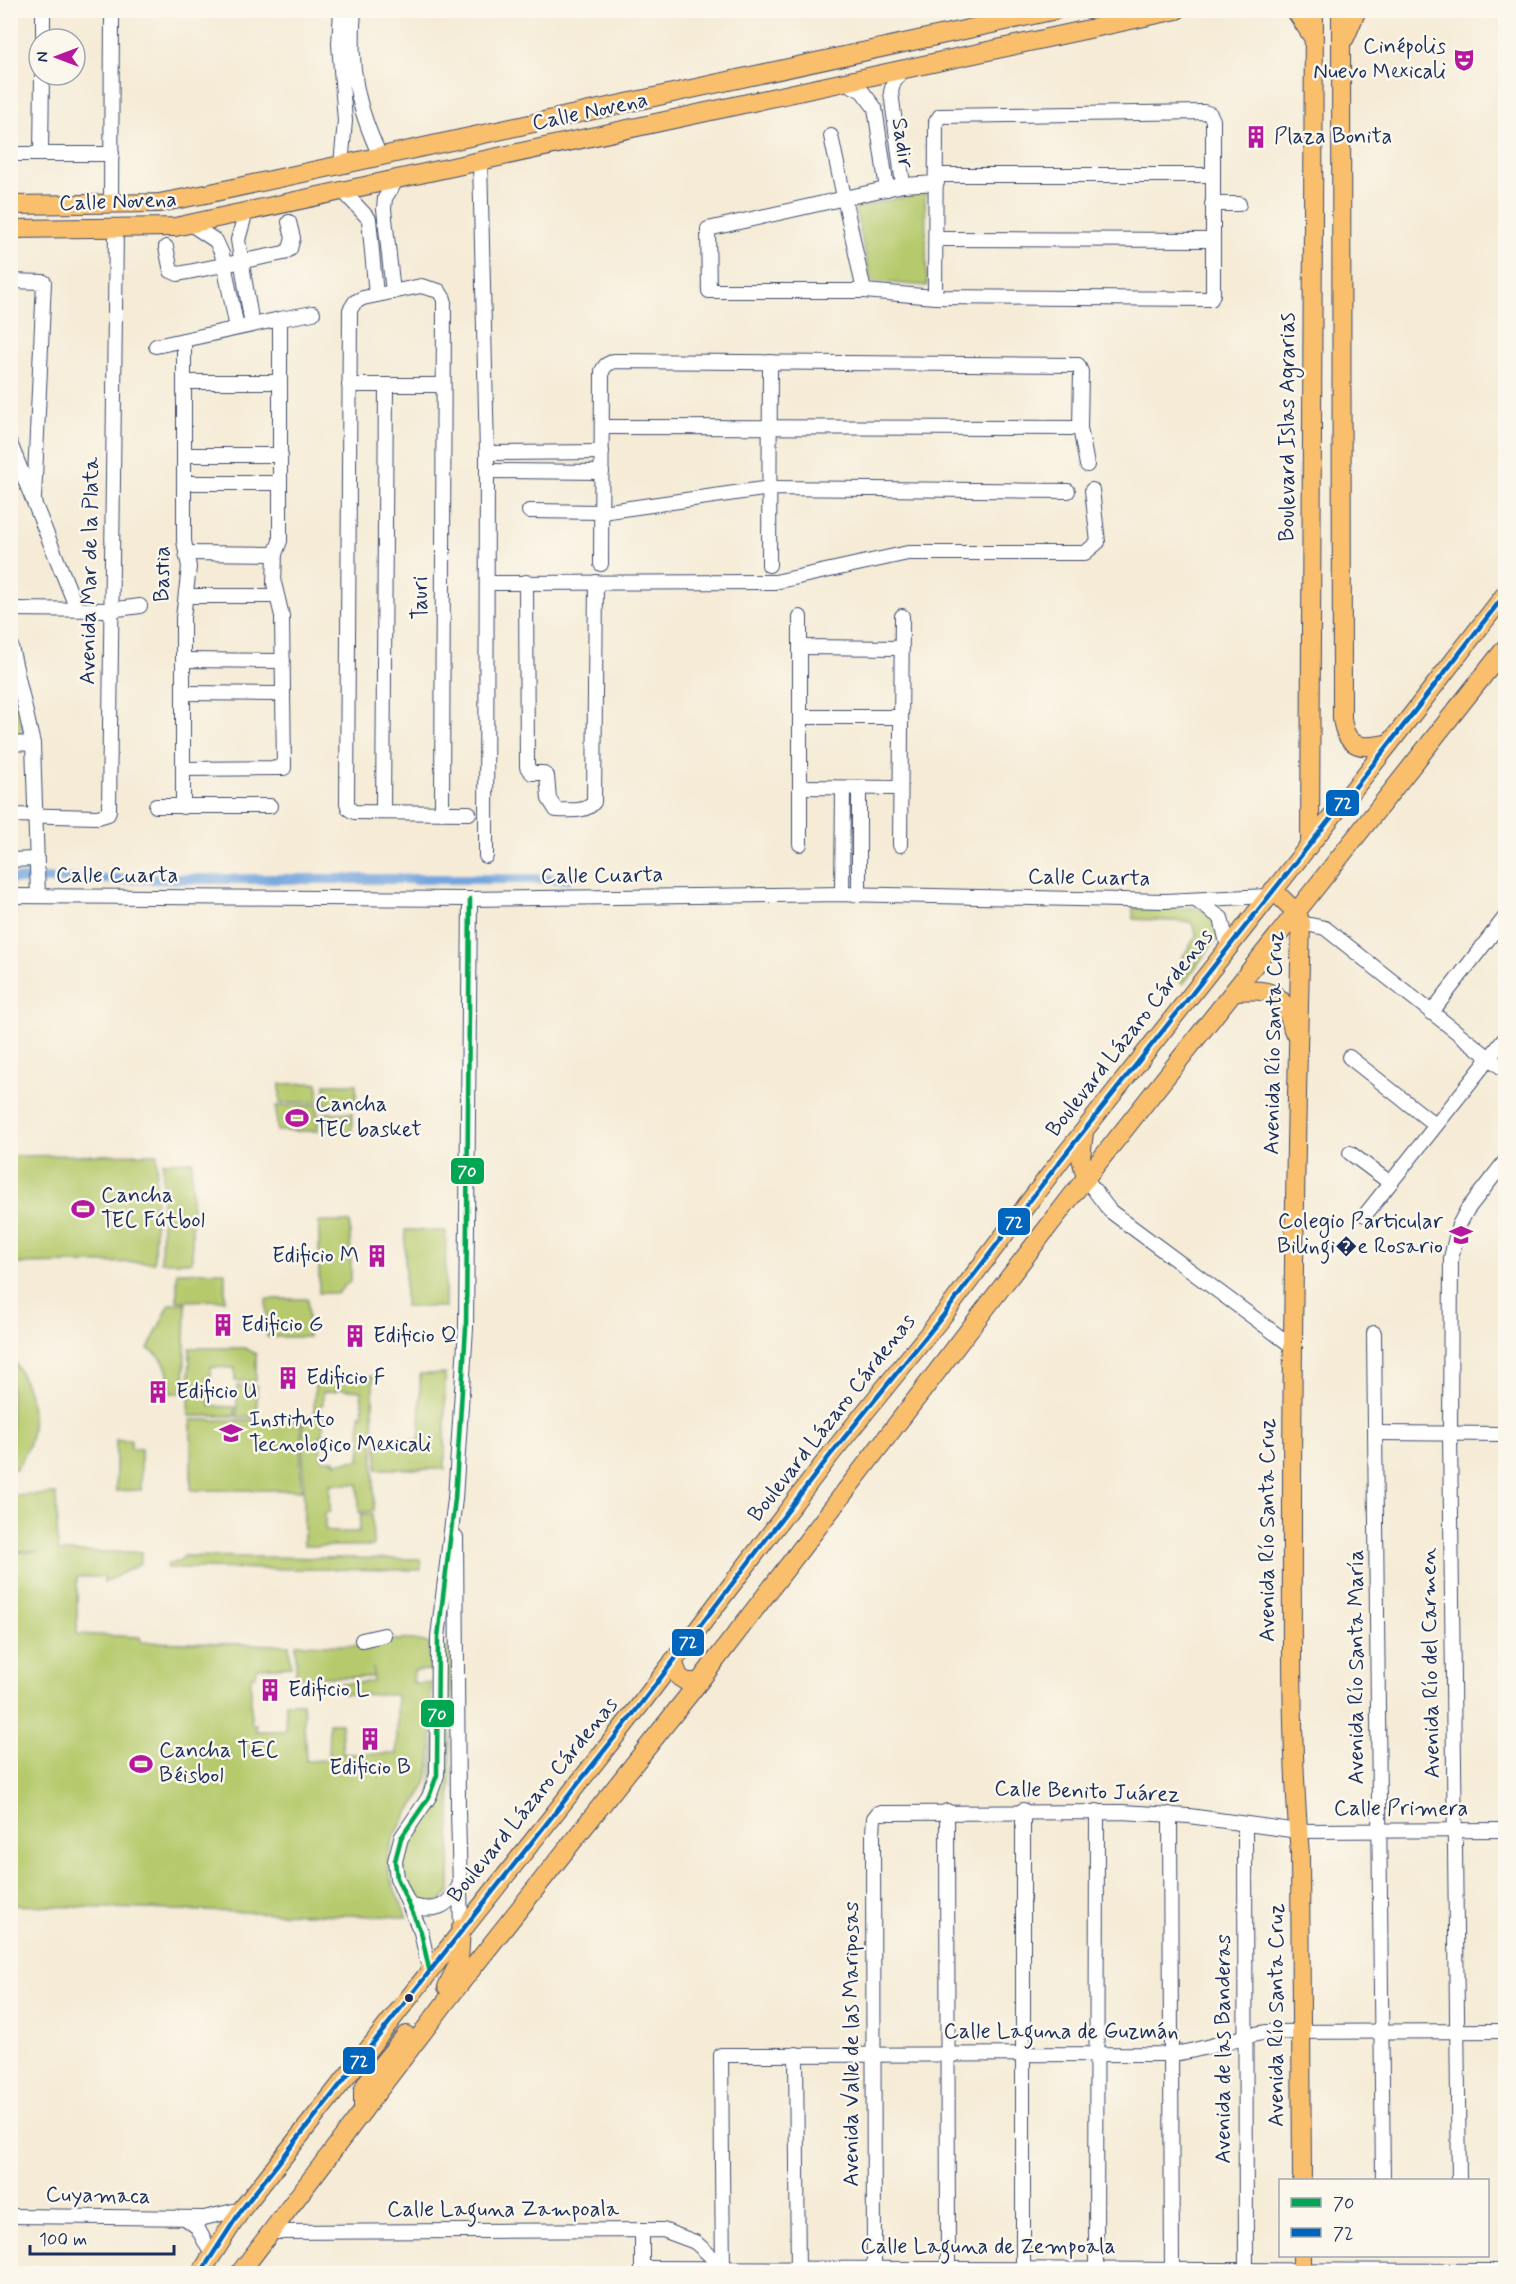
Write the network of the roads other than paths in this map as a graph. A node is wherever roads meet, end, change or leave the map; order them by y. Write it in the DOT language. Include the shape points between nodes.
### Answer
graph roads {
  1 [pos="43,10"];
  2 [pos="112,10"];
  3 [pos="341,10"];
  4 [pos="354,10"];
  5 [pos="1056,10"];
  6 [pos="1177,10"];
  7 [pos="1295,10"];
  8 [pos="1314,10"];
  9 [pos="1341,10"];
  10 [pos="1357,10"];
  11 [pos="43,27"];
  12 [pos="1314,39"];
  13 [pos="1341,48"];
  14 [pos="904,69"];
  15 [pos="845,82"];
  16 [pos="42,87"];
  17 [pos="351,101"];
  18 [pos="476,136"];
  19 [pos="831,136"];
  20 [pos="41,153"];
  21 [pos="10,154"];
  22 [pos="112,154"];
  23 [pos="380,156"];
  24 [pos="480,160"];
  25 [pos="341,165"];
  26 [pos="1211,175"];
  27 [pos="1313,177"];
  28 [pos="398,178"];
  29 [pos="937,179"];
  30 [pos="903,185"];
  31 [pos="887,189"];
  32 [pos="342,190"];
  33 [pos="844,197"];
  34 [pos="111,204"];
  35 [pos="1212,204"];
  36 [pos="1239,204"];
  37 [pos="10,205"];
  38 [pos="246,211"];
  39 [pos="289,222"];
  40 [pos="189,224"];
  41 [pos="10,229"];
  42 [pos="116,229"];
  43 [pos="387,233"];
  44 [pos="371,235"];
  45 [pos="1341,237"];
  46 [pos="936,239"];
  47 [pos="1213,240"];
  48 [pos="166,247"];
  49 [pos="241,262"];
  50 [pos="224,265"];
  51 [pos="10,281"];
  52 [pos="864,291"];
  53 [pos="393,292"];
  54 [pos="376,295"];
  55 [pos="935,297"];
  56 [pos="313,313"];
  57 [pos="280,319"];
  58 [pos="252,324"];
  59 [pos="237,328"];
  60 [pos="184,340"];
  61 [pos="156,346"];
  62 [pos="770,362"];
  63 [pos="184,382"];
  64 [pos="280,382"];
  65 [pos="350,385"];
  66 [pos="386,385"];
  67 [pos="443,385"];
  68 [pos="602,427"];
  69 [pos="770,427"];
  70 [pos="1080,428"];
  71 [pos="10,443"];
  72 [pos="602,452"];
  73 [pos="487,453"];
  74 [pos="281,454"];
  75 [pos="185,455"];
  76 [pos="1312,459"];
  77 [pos="1087,465"];
  78 [pos="487,471"];
  79 [pos="602,472"];
  80 [pos="184,483"];
  81 [pos="280,483"];
  82 [pos="770,488"];
  83 [pos="1092,490"];
  84 [pos="1068,491"];
  85 [pos="34,498"];
  86 [pos="529,512"];
  87 [pos="602,512"];
  88 [pos="1342,537"];
  89 [pos="186,553"];
  90 [pos="275,554"];
  91 [pos="601,564"];
  92 [pos="769,565"];
  93 [pos="526,582"];
  94 [pos="596,582"];
  95 [pos="488,583"];
  96 [pos="1506,593"];
  97 [pos="186,596"];
  98 [pos="276,596"];
  99 [pos="140,606"];
  100 [pos="10,609"];
  101 [pos="77,609"];
  102 [pos="110,610"];
  103 [pos="800,616"];
  104 [pos="902,616"];
  105 [pos="10,642"];
  106 [pos="800,647"];
  107 [pos="1506,647"];
  108 [pos="902,648"];
  109 [pos="183,660"];
  110 [pos="283,660"];
  111 [pos="183,693"];
  112 [pos="283,694"];
  113 [pos="800,717"];
  114 [pos="901,717"];
  115 [pos="10,743"];
  116 [pos="1390,743"];
  117 [pos="33,744"];
  118 [pos="183,768"];
  119 [pos="800,787"];
  120 [pos="843,788"];
  121 [pos="859,788"];
  122 [pos="900,788"];
  123 [pos="156,806"];
  124 [pos="270,806"];
  125 [pos="183,807"];
  126 [pos="383,812"];
  127 [pos="442,812"];
  128 [pos="469,813"];
  129 [pos="10,815"];
  130 [pos="35,815"];
  131 [pos="1310,843"];
  132 [pos="800,844"];
  133 [pos="900,845"];
  134 [pos="486,856"];
  135 [pos="10,860"];
  136 [pos="36,862"];
  137 [pos="38,891"];
  138 [pos="1270,893"];
  139 [pos="842,894"];
  140 [pos="859,895"];
  141 [pos="10,896"];
  142 [pos="470,899"];
  143 [pos="1195,900"];
  144 [pos="1506,916"];
  145 [pos="1299,918"];
  146 [pos="1228,947"];
  147 [pos="1235,991"];
  148 [pos="1431,1013"];
  149 [pos="1506,1037"];
  150 [pos="1298,1056"];
  151 [pos="1349,1057"];
  152 [pos="1490,1058"];
  153 [pos="1506,1071"];
  154 [pos="1434,1124"];
  155 [pos="1084,1132"];
  156 [pos="1350,1153"];
  157 [pos="1506,1160"];
  158 [pos="1060,1161"];
  159 [pos="1086,1179"];
  160 [pos="1389,1182"];
  161 [pos="1068,1201"];
  162 [pos="1365,1215"];
  163 [pos="942,1317"];
  164 [pos="1374,1333"];
  165 [pos="962,1341"];
  166 [pos="1292,1346"];
  167 [pos="1376,1433"];
  168 [pos="1450,1433"];
  169 [pos="1506,1434"];
  170 [pos="455,1499"];
  171 [pos="384,1635"];
  172 [pos="362,1640"];
  173 [pos="437,1646"];
  174 [pos="457,1646"];
  175 [pos="673,1660"];
  176 [pos="699,1682"];
  177 [pos="1023,1810"];
  178 [pos="947,1811"];
  179 [pos="1097,1811"];
  180 [pos="1170,1814"];
  181 [pos="875,1815"];
  182 [pos="1245,1824"];
  183 [pos="1379,1830"];
  184 [pos="1454,1830"];
  185 [pos="1506,1830"];
  186 [pos="1298,1831"];
  187 [pos="460,1885"];
  188 [pos="410,1905"];
  189 [pos="461,1928"];
  190 [pos="429,1969"];
  191 [pos="1301,2030"];
  192 [pos="1382,2030"];
  193 [pos="1458,2031"];
  194 [pos="1506,2031"];
  195 [pos="1245,2035"];
  196 [pos="948,2054"];
  197 [pos="1097,2054"];
  198 [pos="1171,2054"];
  199 [pos="796,2055"];
  200 [pos="874,2055"];
  201 [pos="1023,2055"];
  202 [pos="363,2111"];
  203 [pos="1302,2179"];
  204 [pos="1383,2179"];
  205 [pos="1459,2179"];
  206 [pos="242,2210"];
  207 [pos="10,2216"];
  208 [pos="185,2218"];
  209 [pos="642,2230"];
  210 [pos="272,2232"];
  211 [pos="212,2255"];
  212 [pos="1302,2266"];
  213 [pos="948,2268"];
  214 [pos="1023,2268"];
  215 [pos="723,2270"];
  216 [pos="798,2270"];
  217 [pos="642,2271"];
  218 [pos="874,2271"];
  219 [pos="1096,2271"];
  220 [pos="1172,2271"];
  221 [pos="1506,2271"];
  222 [pos="1246,2272"];
  223 [pos="1383,2272"];
  224 [pos="1459,2272"];
  225 [pos="200,2274"];
  226 [pos="239,2274"];
  1 -- 11 [label="street"];
  2 -- 22 [label="street"];
  3 -- 17 [label="street" via="339,44"];
  4 -- 17 [label="street"];
  5 -- 18 [label="main road, Calle Novena"];
  6 -- 14 [label="main road, Calle Novena"];
  7 -- 12 [label="main road"];
  8 -- 12 [label="main road, Boulevard Islas Agrarias"];
  9 -- 13 [label="main road"];
  10 -- 13 [label="main road"];
  12 -- 27 [label="main road, Boulevard Islas Agrarias"];
  13 -- 45 [label="main road"];
  14 -- 15 [label="main road, Calle Novena"];
  14 -- 30 [label="street, Sadir" via="891,92"];
  15 -- 24 [label="main road, Calle Novena"];
  15 -- 31 [label="street, Sadir" via="862,91 875,108"];
  16 -- 20 [label="street"];
  17 -- 23 [label="street"];
  17 -- 25 [label="street"];
  18 -- 23 [label="main road, Calle Novena"];
  18 -- 24 [label="main road"];
  19 -- 33 [label="street"];
  20 -- 21 [label="street"];
  20 -- 22 [label="street"];
  22 -- 34 [label="street"];
  23 -- 25 [label="main road, Calle Novena"];
  24 -- 28 [label="main road, Calle Novena"];
  24 -- 73 [label="street"];
  25 -- 34 [label="main road, Calle Novena" via="159,202"];
  26 -- 29 [label="street"];
  26 -- 29 [label="street" via="1213,120 1204,112 946,114 936,123"];
  26 -- 35 [label="street"];
  27 -- 45 [label="main road" via="1332,180 1334,218"];
  27 -- 76 [label="main road, Boulevard Islas Agrarias"];
  28 -- 32 [label="main road, Calle Novena"];
  28 -- 43 [label="street" via="385,198"];
  29 -- 30 [label="street"];
  29 -- 46 [label="street"];
  30 -- 31 [label="street"];
  31 -- 33 [label="street"];
  32 -- 38 [label="main road, Calle Novena"];
  32 -- 44 [label="street" via="369,219"];
  33 -- 52 [label="street"];
  33 -- 52 [label="street" via="708,229 709,291"];
  34 -- 37 [label="main road, Calle Novena"];
  35 -- 36 [label="street"];
  35 -- 47 [label="street"];
  38 -- 40 [label="main road, Calle Novena"];
  38 -- 49 [label="street" via="238,240"];
  39 -- 49 [label="street" via="293,238 290,249"];
  40 -- 42 [label="main road, Calle Novena"];
  40 -- 50 [label="street" via="216,241"];
  41 -- 42 [label="main road, Calle Novena"];
  42 -- 102 [label="street, Avenida Mar de la Plata"];
  43 -- 44 [label="street"];
  43 -- 53 [label="street"];
  44 -- 54 [label="street"];
  45 -- 88 [label="main road"];
  46 -- 47 [label="street"];
  46 -- 55 [label="street"];
  47 -- 55 [label="street" via="1211,298"];
  48 -- 50 [label="street" via="171,271 177,274"];
  49 -- 50 [label="street"];
  49 -- 58 [label="street"];
  50 -- 59 [label="street"];
  51 -- 85 [label="street" via="44,282"];
  52 -- 55 [label="street"];
  53 -- 54 [label="street"];
  53 -- 67 [label="street, Tauri" via="421,286 434,288 442,295"];
  54 -- 65 [label="street" via="355,302 350,310"];
  56 -- 57 [label="street"];
  57 -- 58 [label="street"];
  57 -- 64 [label="street"];
  58 -- 59 [label="street"];
  59 -- 60 [label="street"];
  60 -- 61 [label="street"];
  60 -- 63 [label="street, Bastia"];
  62 -- 68 [label="street" via="606,365 602,371"];
  62 -- 69 [label="street"];
  62 -- 70 [label="street" via="1078,365"];
  63 -- 64 [label="street"];
  63 -- 75 [label="street, Bastia"];
  64 -- 74 [label="street"];
  65 -- 66 [label="street"];
  65 -- 126 [label="street" via="347,803 354,812"];
  66 -- 67 [label="street"];
  66 -- 126 [label="street"];
  67 -- 127 [label="street, Tauri"];
  68 -- 69 [label="street"];
  68 -- 72 [label="street"];
  69 -- 70 [label="street"];
  69 -- 82 [label="street"];
  70 -- 77 [label="street"];
  71 -- 85 [label="street"];
  72 -- 73 [label="street"];
  72 -- 79 [label="street"];
  73 -- 78 [label="street"];
  74 -- 75 [label="street"];
  74 -- 81 [label="street"];
  75 -- 80 [label="street, Bastia"];
  76 -- 88 [label="main road" via="1320,471 1323,540 1332,544"];
  76 -- 131 [label="main road, Boulevard Islas Agrarias"];
  78 -- 79 [label="street"];
  78 -- 95 [label="street"];
  79 -- 87 [label="street"];
  80 -- 81 [label="street"];
  80 -- 89 [label="street, Bastia"];
  81 -- 90 [label="street" via="280,541"];
  82 -- 84 [label="street"];
  82 -- 87 [label="street"];
  82 -- 92 [label="street"];
  83 -- 94 [label="street" via="1098,542 1085,554 908,553 775,582"];
  85 -- 101 [label="street"];
  86 -- 87 [label="street"];
  87 -- 91 [label="street"];
  88 -- 116 [label="main road" via="1343,727 1354,744 1367,747"];
  89 -- 90 [label="street"];
  89 -- 97 [label="street, Bastia"];
  90 -- 98 [label="street"];
  93 -- 94 [label="street"];
  93 -- 94 [label="street" via="527,767 532,773 547,776 549,799 556,810 584,810 594,802"];
  93 -- 95 [label="street"];
  95 -- 134 [label="street"];
  96 -- 116 [label="main road, Boulevard Lázaro Cárdenas"];
  97 -- 98 [label="street"];
  97 -- 109 [label="street, Bastia"];
  98 -- 110 [label="street" via="282,616"];
  99 -- 102 [label="street"];
  100 -- 101 [label="street"];
  101 -- 102 [label="street"];
  102 -- 130 [label="street, Avenida Mar de la Plata" via="110,810 98,817"];
  103 -- 106 [label="street"];
  104 -- 108 [label="street"];
  105 -- 117 [label="street"];
  106 -- 108 [label="street"];
  106 -- 113 [label="street"];
  107 -- 145 [label="main road"];
  108 -- 114 [label="street"];
  109 -- 110 [label="street"];
  109 -- 111 [label="street, Bastia"];
  110 -- 112 [label="street"];
  111 -- 112 [label="street"];
  111 -- 118 [label="street, Bastia"];
  112 -- 118 [label="street" via="284,768"];
  113 -- 114 [label="street"];
  113 -- 119 [label="street"];
  114 -- 122 [label="street"];
  115 -- 117 [label="street"];
  116 -- 131 [label="main road, Boulevard Lázaro Cárdenas"];
  117 -- 130 [label="street"];
  118 -- 125 [label="street, Bastia"];
  119 -- 120 [label="street"];
  119 -- 132 [label="street"];
  120 -- 121 [label="street"];
  120 -- 139 [label="street"];
  121 -- 122 [label="street"];
  121 -- 140 [label="street"];
  122 -- 133 [label="street"];
  123 -- 125 [label="street"];
  124 -- 125 [label="street"];
  126 -- 127 [label="street"];
  127 -- 128 [label="street"];
  129 -- 130 [label="street, Avenida Mar de la Plata"];
  130 -- 136 [label="street"];
  131 -- 138 [label="main road, Boulevard Lázaro Cárdenas"];
  135 -- 136 [label="street"];
  136 -- 137 [label="street"];
  137 -- 141 [label="street, Calle Cuarta"];
  137 -- 142 [label="street, Calle Cuarta"];
  138 -- 143 [label="street, Calle Cuarta"];
  138 -- 145 [label="main road, Avenida Río Santa Cruz"];
  138 -- 146 [label="main road, Boulevard Lázaro Cárdenas"];
  139 -- 140 [label="street, Calle Cuarta"];
  139 -- 142 [label="street, Calle Cuarta"];
  140 -- 143 [label="street, Calle Cuarta"];
  142 -- 170 [label="street" via="466,1328"];
  143 -- 146 [label="street" via="1221,918"];
  144 -- 148 [label="street"];
  145 -- 147 [label="main road"];
  145 -- 148 [label="street" via="1325,928"];
  145 -- 150 [label="main road, Avenida Río Santa Cruz"];
  146 -- 155 [label="main road, Boulevard Lázaro Cárdenas"];
  147 -- 150 [label="main road" via="1264,990 1283,1001"];
  147 -- 159 [label="main road"];
  148 -- 152 [label="street"];
  149 -- 152 [label="street"];
  150 -- 166 [label="main road, Avenida Río Santa Cruz"];
  151 -- 154 [label="street"];
  152 -- 153 [label="street"];
  152 -- 154 [label="street"];
  154 -- 160 [label="street"];
  155 -- 158 [label="main road, Boulevard Lázaro Cárdenas"];
  155 -- 159 [label="main road" via="1081,1158"];
  156 -- 160 [label="street"];
  157 -- 168 [label="street, Avenida Río del Carmen" via="1467,1210 1451,1258"];
  158 -- 161 [label="main road" via="1067,1177"];
  158 -- 163 [label="main road, Boulevard Lázaro Cárdenas"];
  159 -- 161 [label="main road"];
  159 -- 166 [label="street" via="1110,1211"];
  160 -- 162 [label="street"];
  161 -- 165 [label="main road"];
  163 -- 165 [label="main road" via="949,1335"];
  163 -- 175 [label="main road, Boulevard Lázaro Cárdenas"];
  164 -- 167 [label="street, Avenida Río Santa María"];
  165 -- 176 [label="main road"];
  166 -- 186 [label="main road, Avenida Río Santa Cruz" via="1292,1684"];
  167 -- 168 [label="street"];
  167 -- 183 [label="street, Avenida Río Santa María"];
  168 -- 169 [label="street"];
  168 -- 184 [label="street, Avenida Río del Carmen"];
  170 -- 173 [label="street"];
  170 -- 174 [label="street"];
  171 -- 172 [label="street"];
  173 -- 174 [label="street" via="446,1641"];
  173 -- 188 [label="street" via="436,1781 401,1839 395,1861 397,1878"];
  174 -- 187 [label="street"];
  175 -- 176 [label="main road" via="679,1677"];
  175 -- 189 [label="main road, Boulevard Lázaro Cárdenas"];
  176 -- 202 [label="main road"];
  177 -- 178 [label="street, Calle Benito Juárez"];
  177 -- 179 [label="street, Calle Benito Juárez"];
  177 -- 201 [label="street"];
  178 -- 181 [label="street, Calle Benito Juárez" via="881,1811"];
  178 -- 196 [label="street"];
  179 -- 180 [label="street, Calle Benito Juárez"];
  179 -- 197 [label="street"];
  180 -- 182 [label="street, Calle Benito Juárez"];
  180 -- 198 [label="street"];
  181 -- 200 [label="street, Avenida Valle de las Mariposas"];
  182 -- 186 [label="street, Calle Benito Juárez"];
  182 -- 195 [label="street, Avenida de las Banderas"];
  183 -- 184 [label="street, Calle Primera"];
  183 -- 186 [label="street, Calle Primera"];
  183 -- 192 [label="street, Avenida Río Santa María"];
  184 -- 185 [label="street, Calle Primera"];
  184 -- 193 [label="street, Avenida Río del Carmen"];
  186 -- 191 [label="main road, Avenida Río Santa Cruz"];
  187 -- 188 [label="street" via="444,1907"];
  187 -- 189 [label="street"];
  188 -- 190 [label="street"];
  189 -- 190 [label="main road, Boulevard Lázaro Cárdenas"];
  189 -- 202 [label="main road" via="461,1953 454,1975 367,2082"];
  190 -- 206 [label="main road, Boulevard Lázaro Cárdenas"];
  191 -- 192 [label="street, Calle Laguna de Guzmán"];
  191 -- 195 [label="street, Calle Laguna de Guzmán"];
  191 -- 203 [label="main road, Avenida Río Santa Cruz"];
  192 -- 193 [label="street, Calle Laguna de Guzmán"];
  192 -- 204 [label="street, Avenida Río Santa María"];
  193 -- 194 [label="street, Calle Laguna de Guzmán"];
  193 -- 205 [label="street, Avenida Río del Carmen"];
  195 -- 198 [label="street, Calle Laguna de Guzmán" via="1210,2048"];
  195 -- 222 [label="street, Avenida de las Banderas"];
  196 -- 200 [label="street, Calle Laguna de Guzmán"];
  196 -- 201 [label="street, Calle Laguna de Guzmán"];
  196 -- 213 [label="street"];
  197 -- 198 [label="street, Calle Laguna de Guzmán"];
  197 -- 201 [label="street, Calle Laguna de Guzmán"];
  197 -- 219 [label="street"];
  198 -- 220 [label="street"];
  199 -- 200 [label="street, Calle Laguna de Guzmán"];
  199 -- 215 [label="street, Calle Laguna de Guzmán" via="721,2055"];
  199 -- 216 [label="street"];
  200 -- 218 [label="street, Avenida Valle de las Mariposas"];
  201 -- 214 [label="street"];
  202 -- 210 [label="main road"];
  206 -- 208 [label="street, Cuyamaca"];
  206 -- 211 [label="main road, Boulevard Lázaro Cárdenas"];
  207 -- 208 [label="street, Cuyamaca"];
  208 -- 211 [label="street" via="197,2227"];
  209 -- 210 [label="street, Calle Laguna Zampoala"];
  209 -- 215 [label="street, Calle Laguna Zampoala" via="682,2235 695,2242"];
  209 -- 217 [label="street"];
  210 -- 226 [label="main road"];
  211 -- 225 [label="main road, Boulevard Lázaro Cárdenas"];
  212 -- 222 [label="street, Calle Laguna de Zempoala"];
  212 -- 223 [label="street, Calle Laguna de Zempoala"];
  213 -- 214 [label="street, Calle Laguna de Zempoala"];
  213 -- 218 [label="street, Calle Laguna de Zempoala"];
  214 -- 219 [label="street, Calle Laguna de Zempoala"];
  215 -- 216 [label="street, Calle Laguna de Zempoala"];
  215 -- 217 [label="street, Calle Laguna de Zempoala"];
  216 -- 218 [label="street, Calle Laguna de Zempoala"];
  219 -- 220 [label="street, Calle Laguna de Zempoala"];
  220 -- 222 [label="street, Calle Laguna de Zempoala"];
  221 -- 224 [label="street, Calle Laguna de Zempoala"];
  223 -- 224 [label="street, Calle Laguna de Zempoala"];
}
